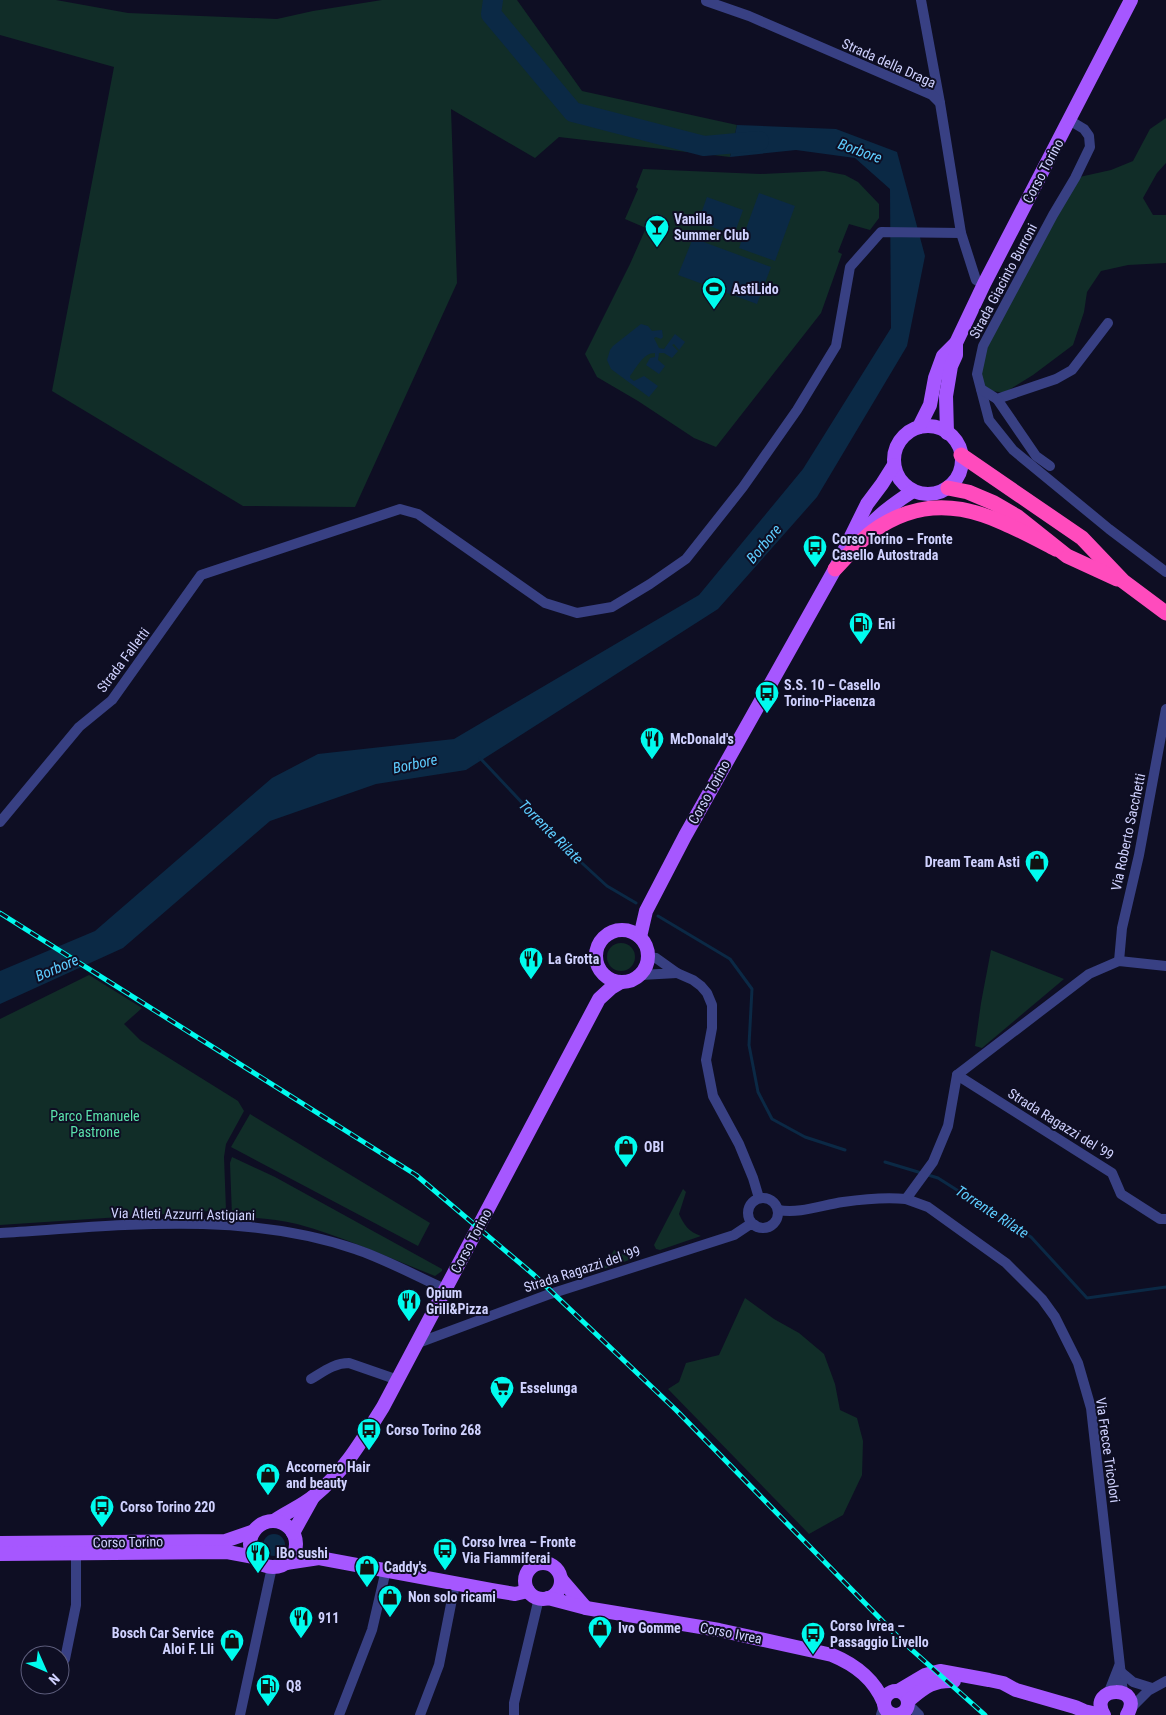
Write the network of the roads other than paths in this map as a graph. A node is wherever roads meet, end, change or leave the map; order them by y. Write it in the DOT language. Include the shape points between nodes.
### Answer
graph roads {
  1 [pos="921,0"];
  2 [pos="1131,0"];
  3 [pos="706,1"];
  4 [pos="940,103"];
  5 [pos="1069,120"];
  6 [pos="961,233"];
  7 [pos="984,284"];
  8 [pos="1108,323"];
  9 [pos="956,343"];
  10 [pos="981,389"];
  11 [pos="997,399"];
  12 [pos="919,427"];
  13 [pos="947,433"];
  14 [pos="961,455"];
  15 [pos="894,465"];
  16 [pos="1050,466"];
  17 [pos="948,488"];
  18 [pos="913,491"];
  19 [pos="1056,549"];
  20 [pos="835,569"];
  21 [pos="1166,572"];
  22 [pos="1123,581"];
  23 [pos="1166,613"];
  24 [pos="1166,709"];
  25 [pos="0,822"];
  26 [pos="646,911"];
  27 [pos="623,930"];
  28 [pos="640,937"];
  29 [pos="648,957"];
  30 [pos="1119,960"];
  31 [pos="1166,966"];
  32 [pos="602,972"];
  33 [pos="677,973"];
  34 [pos="641,975"];
  35 [pos="621,982"];
  36 [pos="599,999"];
  37 [pos="957,1075"];
  38 [pos="759,1198"];
  39 [pos="906,1199"];
  40 [pos="778,1210"];
  41 [pos="1166,1219"];
  42 [pos="756,1225"];
  43 [pos="0,1233"];
  44 [pos="445,1289"];
  45 [pos="418,1343"];
  46 [pos="310,1380"];
  47 [pos="398,1380"];
  48 [pos="313,1497"];
  49 [pos="274,1521"];
  50 [pos="254,1531"];
  51 [pos="295,1539"];
  52 [pos="0,1543"];
  53 [pos="76,1553"];
  54 [pos="0,1554"];
  55 [pos="254,1557"];
  56 [pos="319,1558"];
  57 [pos="286,1563"];
  58 [pos="272,1567"];
  59 [pos="386,1570"];
  60 [pos="561,1579"];
  61 [pos="455,1584"];
  62 [pos="535,1591"];
  63 [pos="586,1608"];
  64 [pos="68,1645"];
  65 [pos="1120,1669"];
  66 [pos="868,1678"];
  67 [pos="1166,1681"];
  68 [pos="1150,1690"];
  69 [pos="1124,1694"];
  70 [pos="1105,1697"];
  71 [pos="901,1703"];
  72 [pos="1075,1707"];
  73 [pos="887,1710"];
  74 [pos="1129,1713"];
  75 [pos="240,1715"];
  76 [pos="339,1715"];
  77 [pos="420,1715"];
  78 [pos="514,1715"];
  79 [pos="919,1715"];
  80 [pos="1103,1715"];
  1 -- 4 [label="street"];
  2 -- 5 [label="main road, Corso Torino"];
  3 -- 4 [label="street, Strada della Draga" via="749,16 932,95"];
  4 -- 6 [label="street, Strada della Draga"];
  5 -- 7 [label="main road, Corso Torino"];
  5 -- 10 [label="street, Strada Giacinto Burroni" via="1090,136 1090,147 983,346 976,374"];
  6 -- 7 [label="street, Strada della Draga" via="976,280"];
  6 -- 25 [label="street, Strada Falletti" via="881,232 850,266 836,346 797,410 743,487 686,559 650,584 612,607 577,613 545,603 418,514 400,509 201,576 112,700 79,727"];
  7 -- 9 [label="main road, Corso Torino"];
  8 -- 11 [label="street" via="1072,370 1056,379"];
  9 -- 12 [label="main road, Corso Torino" via="940,361 930,405"];
  9 -- 13 [label="main road, Corso Torino" via="946,396"];
  10 -- 11 [label="street"];
  10 -- 21 [label="street, Strada Giacinto Burroni" via="989,420 1013,450"];
  11 -- 16 [label="street" via="1036,456"];
  12 -- 13 [label="main road" via="929,426"];
  12 -- 15 [label="main road, Corso Torino" via="910,431 897,446"];
  13 -- 14 [label="main road" via="955,440"];
  14 -- 17 [label="main road" via="959,473"];
  14 -- 22 [label="highway" via="1082,538"];
  15 -- 18 [label="main road" via="897,476"];
  15 -- 20 [label="main road, Corso Torino" via="867,504"];
  17 -- 18 [label="main road" via="931,494"];
  17 -- 19 [label="highway" via="994,503 1018,517"];
  18 -- 20 [label="main road, Corso Torino" via="891,504 868,526"];
  19 -- 20 [label="highway" via="981,514 950,506 922,508 899,515 871,532"];
  19 -- 22 [label="highway"];
  20 -- 26 [label="main road, Corso Torino" via="707,795"];
  22 -- 23 [label="highway"];
  24 -- 30 [label="street, Via Roberto Sacchetti" via="1122,928"];
  26 -- 27 [label="main road, Corso Torino"];
  26 -- 28 [label="main road, Corso Torino"];
  27 -- 28 [label="main road"];
  27 -- 32 [label="main road, Corso Torino" via="609,934 598,946 597,962"];
  28 -- 29 [label="main road"];
  29 -- 33 [label="street" via="656,958"];
  29 -- 34 [label="main road"];
  30 -- 31 [label="street"];
  30 -- 37 [label="street" via="1089,974"];
  32 -- 35 [label="main road" via="610,980"];
  32 -- 36 [label="main road, Corso Torino"];
  33 -- 34 [label="street"];
  33 -- 38 [label="street" via="701,986 712,1005 706,1060 713,1096 739,1144"];
  34 -- 35 [label="main road, Corso Torino"];
  35 -- 36 [label="main road, Corso Torino"];
  36 -- 44 [label="main road, Corso Torino"];
  37 -- 39 [label="street" via="948,1126 932,1162"];
  37 -- 41 [label="street, Strada Ragazzi del '99" via="1112,1172 1121,1194 1160,1220"];
  38 -- 40 [label="street" via="773,1201"];
  38 -- 42 [label="street" via="749,1208 749,1218"];
  39 -- 40 [label="street" via="887,1198 796,1211"];
  39 -- 65 [label="street, Via Frecce Tricolori" via="928,1207 1012,1269 1055,1317 1078,1363 1091,1408"];
  40 -- 42 [label="street" via="774,1223 765,1228"];
  42 -- 45 [label="street, Strada Ragazzi del '99" via="547,1295"];
  43 -- 44 [label="street, Via Atleti Azzurri Astigiani" via="193,1225 281,1230 356,1249"];
  44 -- 45 [label="main road, Corso Torino"];
  45 -- 47 [label="main road, Corso Torino"];
  46 -- 47 [label="street" via="336,1365 349,1363"];
  47 -- 48 [label="main road, Corso Torino" via="353,1455"];
  48 -- 49 [label="main road, Corso Torino"];
  48 -- 51 [label="main road, Corso Torino"];
  49 -- 50 [label="main road" via="260,1525"];
  49 -- 51 [label="main road" via="285,1524"];
  50 -- 52 [label="main road, Corso Torino" via="225,1541"];
  50 -- 55 [label="main road" via="250,1545"];
  51 -- 56 [label="main road"];
  51 -- 57 [label="main road" via="294,1552"];
  53 -- 54 [label="main road, Corso Torino"];
  53 -- 55 [label="main road, Corso Torino" via="227,1552"];
  53 -- 64 [label="street" via="76,1605"];
  55 -- 58 [label="main road" via="265,1566"];
  56 -- 57 [label="main road"];
  56 -- 59 [label="main road"];
  57 -- 58 [label="main road"];
  58 -- 75 [label="street"];
  59 -- 61 [label="main road"];
  59 -- 76 [label="street" via="372,1630"];
  60 -- 62 [label="main road" via="558,1591"];
  60 -- 62 [label="main road" via="556,1569 546,1563 535,1565 530,1568"];
  60 -- 63 [label="main road"];
  61 -- 62 [label="main road" via="491,1590 513,1584"];
  61 -- 77 [label="street" via="439,1665"];
  62 -- 63 [label="main road, Corso Ivrea"];
  62 -- 78 [label="street"];
  63 -- 66 [label="main road, Corso Ivrea" via="720,1630 832,1655 845,1660"];
  65 -- 68 [label="street" via="1133,1682"];
  65 -- 69 [label="street, Via Frecce Tricolori"];
  65 -- 70 [label="street"];
  66 -- 71 [label="main road, Corso Ivrea"];
  66 -- 73 [label="main road, Corso Ivrea"];
  67 -- 68 [label="street"];
  68 -- 69 [label="street"];
  68 -- 74 [label="street"];
  69 -- 70 [label="main road" via="1114,1691"];
  69 -- 74 [label="main road" via="1129,1699"];
  70 -- 72 [label="main road" via="1096,1703"];
  70 -- 80 [label="main road" via="1101,1708"];
  71 -- 72 [label="main road" via="925,1676 940,1671 1003,1683 1016,1690"];
  71 -- 73 [label="main road"];
  71 -- 73 [label="main road" via="886,1695"];
  71 -- 79 [label="street"];
  72 -- 80 [label="main road"];
}
